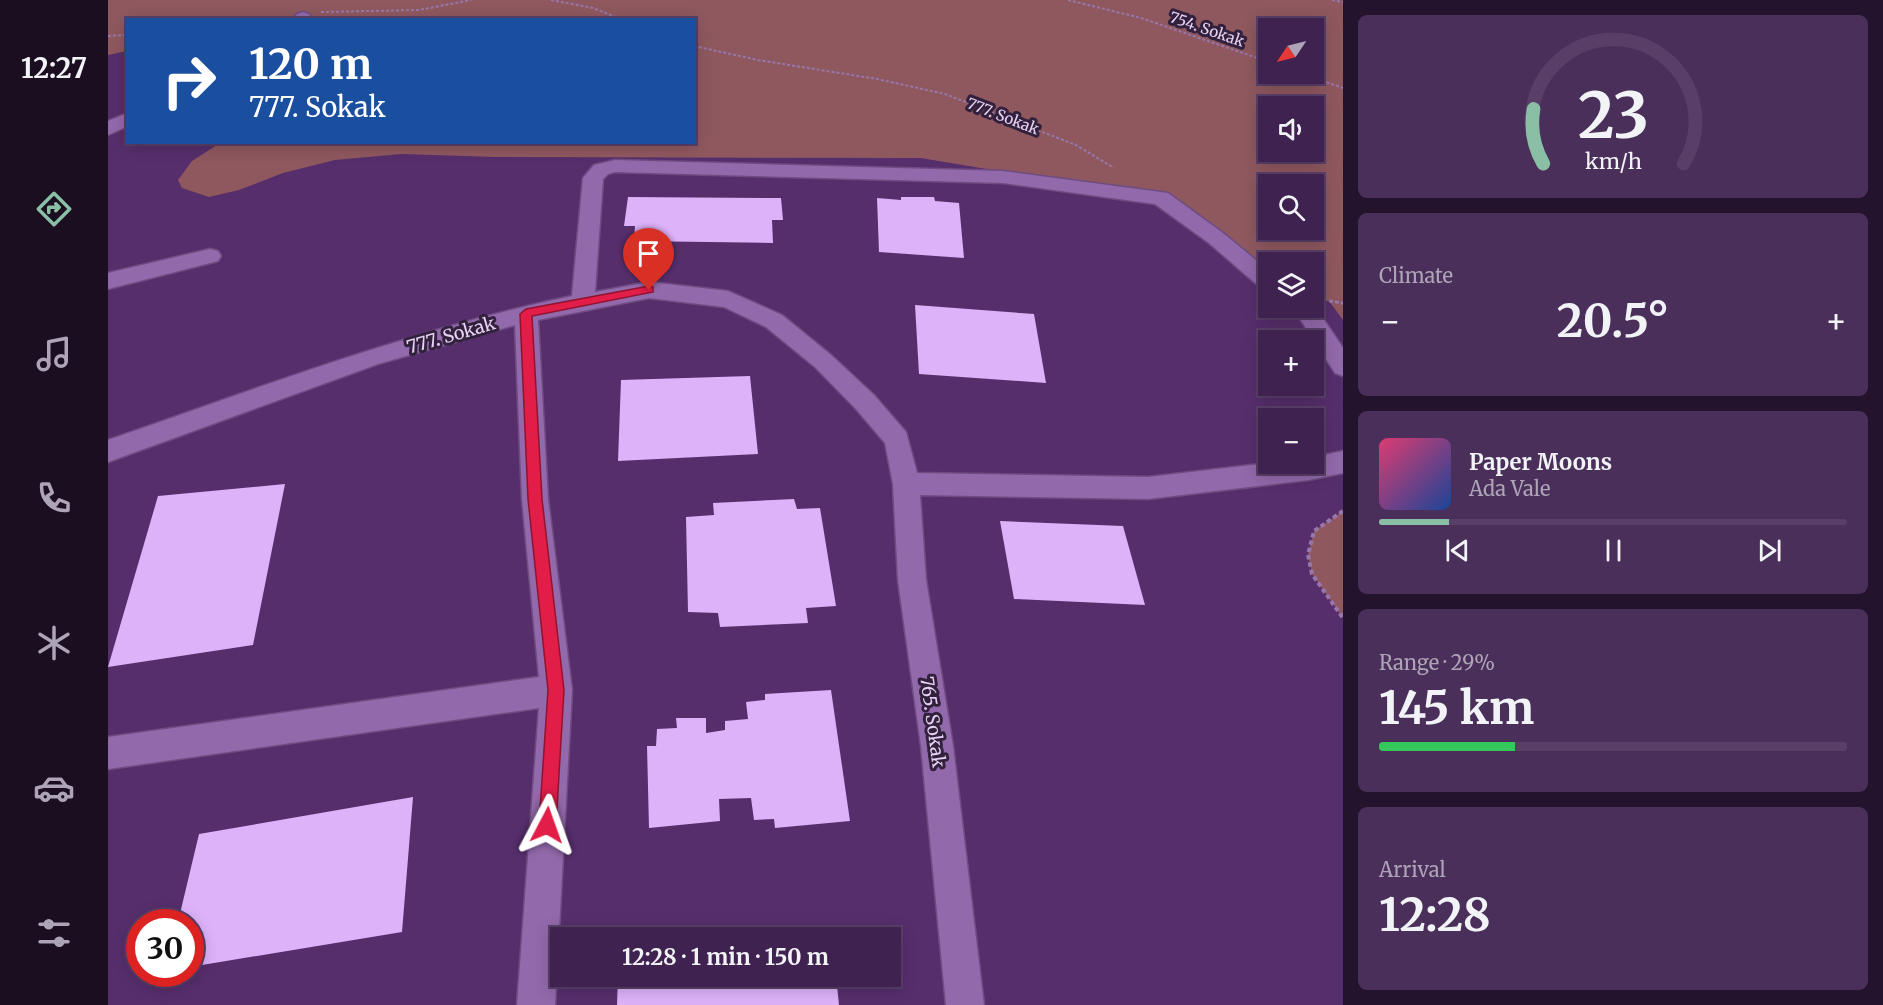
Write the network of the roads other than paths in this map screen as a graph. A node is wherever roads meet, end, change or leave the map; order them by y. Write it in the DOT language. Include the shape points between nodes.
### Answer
graph roads {
  1 [pos="126,119"];
  2 [pos="108,129"];
  3 [pos="210,256"];
  4 [pos="1258,274"];
  5 [pos="108,280"];
  6 [pos="583,302"];
  7 [pos="526,314"];
  8 [pos="1311,318"];
  9 [pos="1343,367"];
  10 [pos="897,440"];
  11 [pos="108,451"];
  12 [pos="1343,462"];
  13 [pos="906,483"];
  14 [pos="556,690"];
  15 [pos="108,753"];
  16 [pos="536,1005"];
  17 [pos="965,1005"];
  1 -- 2 [label="street"];
  3 -- 5 [label="street"];
  4 -- 6 [label="street" via="1161,198 1003,177 615,166 601,170 593,178"];
  6 -- 7 [label="street, 777. Sokak"];
  6 -- 10 [label="street, 777. Sokak" via="649,290 728,299 774,321 866,402"];
  7 -- 11 [label="street, 777. Sokak" via="373,357"];
  7 -- 14 [label="street" via="535,499"];
  8 -- 9 [label="street"];
  10 -- 13 [label="street, 765. Sokak"];
  12 -- 13 [label="street" via="1148,488"];
  13 -- 17 [label="street, 765. Sokak" via="912,580 937,746"];
  14 -- 15 [label="street"];
  14 -- 16 [label="street"];
}
